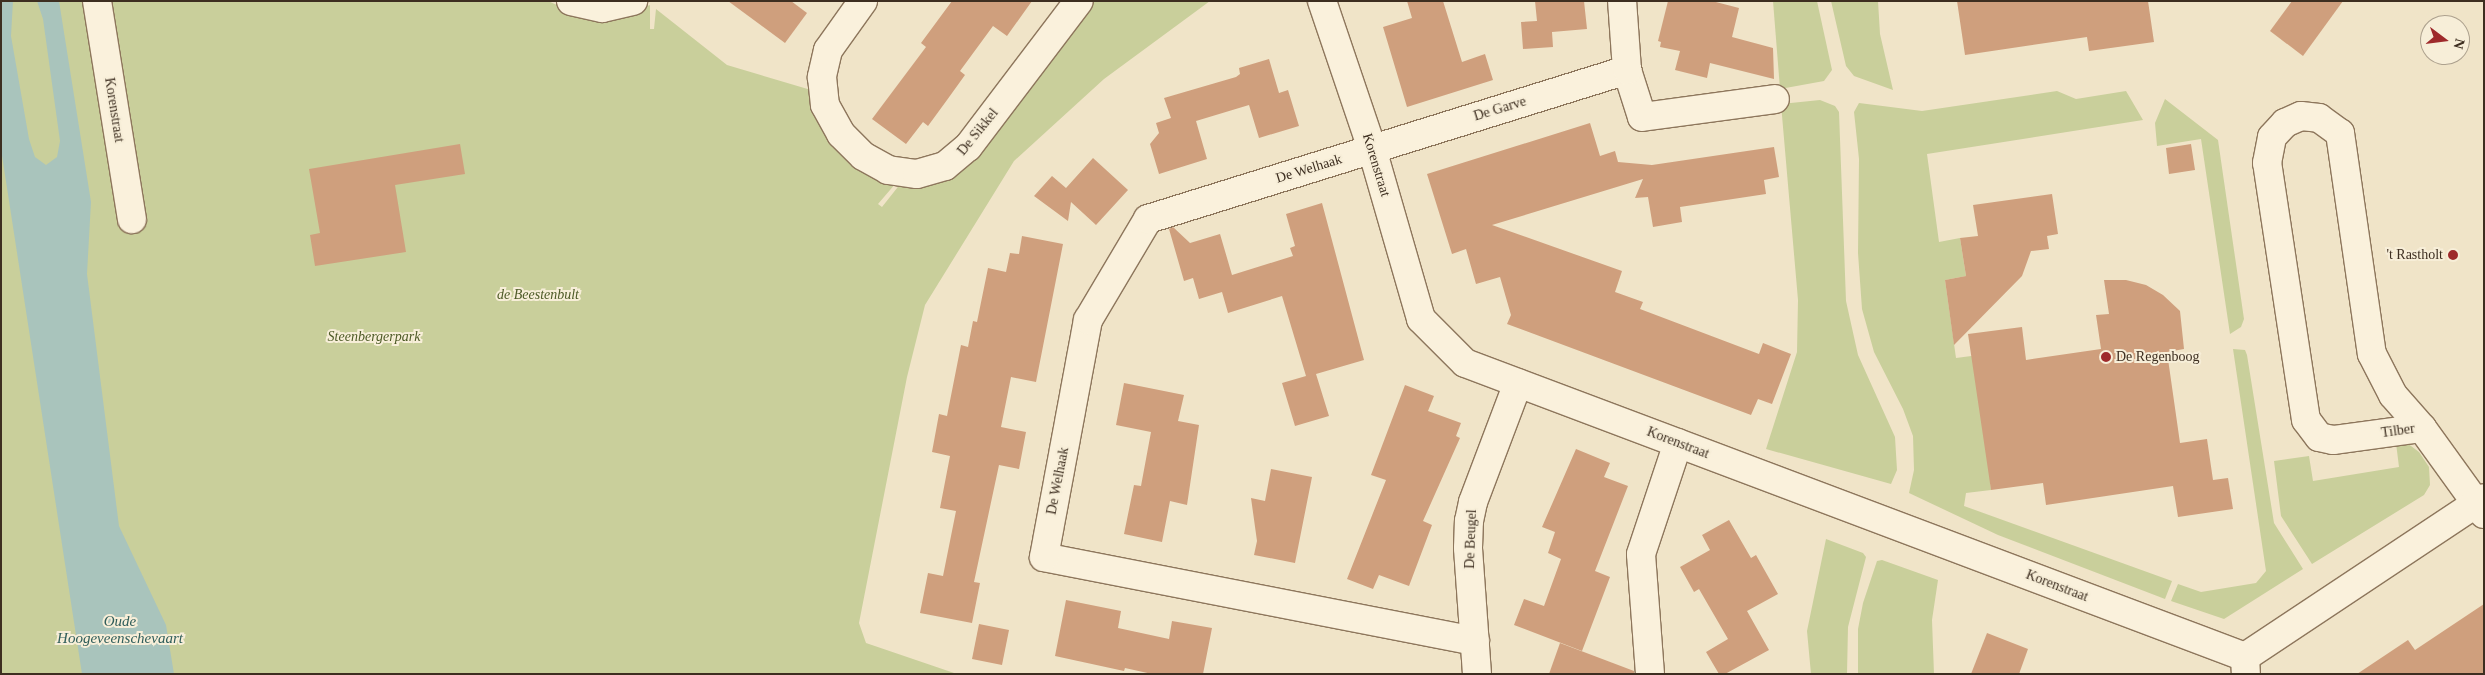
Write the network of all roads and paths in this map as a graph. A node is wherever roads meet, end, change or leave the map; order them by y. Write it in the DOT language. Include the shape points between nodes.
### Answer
graph roads {
  1 [pos="96,1"];
  2 [pos="571,1"];
  3 [pos="633,1"];
  4 [pos="863,1"];
  5 [pos="1079,1"];
  6 [pos="1322,1"];
  7 [pos="1622,1"];
  8 [pos="1627,70"];
  9 [pos="1775,99"];
  10 [pos="1372,149"];
  11 [pos="132,219"];
  12 [pos="1518,383"];
  13 [pos="2422,428"];
  14 [pos="1678,443"];
  15 [pos="2481,505"];
  16 [pos="1475,642"];
  17 [pos="2245,666"];
  18 [pos="1477,674"];
  19 [pos="1650,674"];
  1 -- 11 [label="street, Korenstraat"];
  2 -- 3 [label="street" via="602,8"];
  4 -- 5 [label="street, De Sikkel" via="828,50 822,77 825,105 840,134 863,156 888,170 917,174 945,166 968,147"];
  6 -- 10 [label="street, Korenstraat"];
  7 -- 8 [label="street"];
  8 -- 9 [label="street" via="1642,117"];
  8 -- 10 [label="street, De Garve"];
  10 -- 12 [label="street, Korenstraat" via="1421,319 1465,363"];
  10 -- 16 [label="street, De Welhaak" via="1148,219 1088,320 1044,557"];
  12 -- 14 [label="street, Korenstraat"];
  12 -- 16 [label="street, De Beugel" via="1473,502 1469,522"];
  13 -- 13 [label="street, Tilber" via="2393,396 2372,354 2340,133 2319,118 2301,116 2285,123 2272,137 2268,163 2306,420 2319,437 2333,440"];
  13 -- 15 [label="street, Tilber"];
  14 -- 17 [label="street, Korenstraat"];
  14 -- 19 [label="street" via="1641,554"];
  15 -- 17 [label="street"];
  16 -- 18 [label="street, De Beugel"];
}
